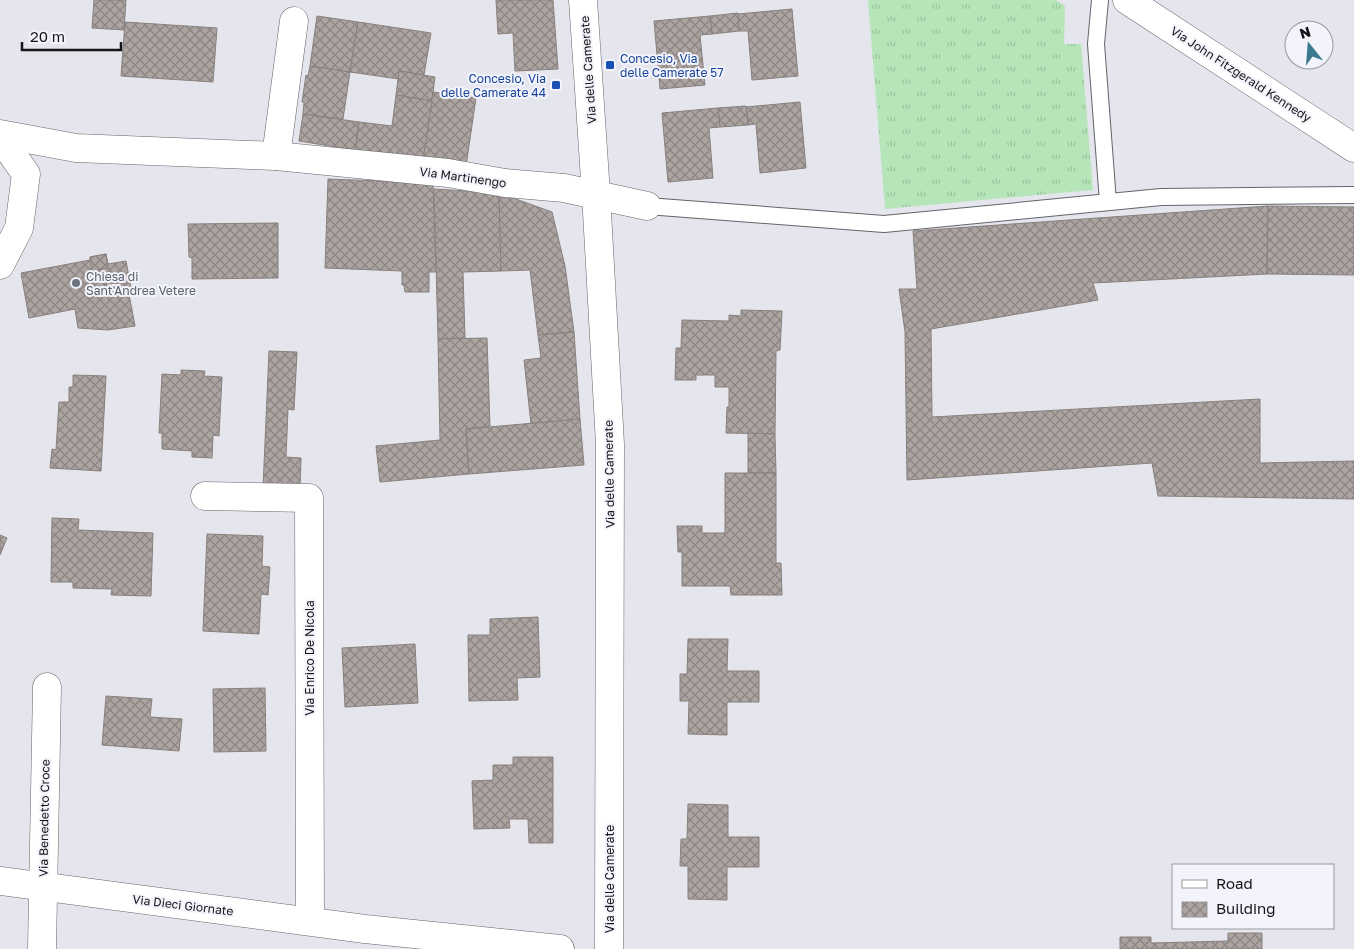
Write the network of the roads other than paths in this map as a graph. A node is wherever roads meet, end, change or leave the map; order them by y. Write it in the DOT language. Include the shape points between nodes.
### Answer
graph roads {
  1 [pos="583,0"];
  2 [pos="1100,0"];
  3 [pos="1127,0"];
  4 [pos="294,21"];
  5 [pos="0,136"];
  6 [pos="1354,148"];
  7 [pos="276,156"];
  8 [pos="596,194"];
  9 [pos="1354,195"];
  10 [pos="1108,202"];
  11 [pos="648,206"];
  12 [pos="0,265"];
  13 [pos="205,496"];
  14 [pos="47,687"];
  15 [pos="0,881"];
  16 [pos="43,887"];
  17 [pos="310,921"];
  18 [pos="365,939"];
  19 [pos="42,949"];
  20 [pos="560,949"];
  21 [pos="609,949"];
  1 -- 8 [label="street, Via delle Camerate"];
  2 -- 10 [label="lane" via="1096,44"];
  3 -- 6 [label="street, Via John Fitzgerald Kennedy"];
  4 -- 7 [label="street"];
  5 -- 7 [label="street, Via Martinengo" via="76,148"];
  5 -- 12 [label="street" via="26,174 18,228"];
  7 -- 8 [label="street, Via Martinengo" via="448,173"];
  8 -- 11 [label="street, Via Martinengo"];
  8 -- 21 [label="street, Via delle Camerate" via="610,444"];
  9 -- 10 [label="lane" via="1161,196"];
  10 -- 11 [label="lane" via="884,224"];
  13 -- 17 [label="street, Via Enrico De Nicola" via="308,498"];
  14 -- 16 [label="street, Via Benedetto Croce"];
  15 -- 16 [label="street, Via Dieci Giornate"];
  16 -- 17 [label="street, Via Dieci Giornate"];
  16 -- 19 [label="street, Via Benedetto Croce"];
  17 -- 18 [label="street, Via Dieci Giornate"];
  18 -- 20 [label="street, Via Dieci Giornate"];
}
